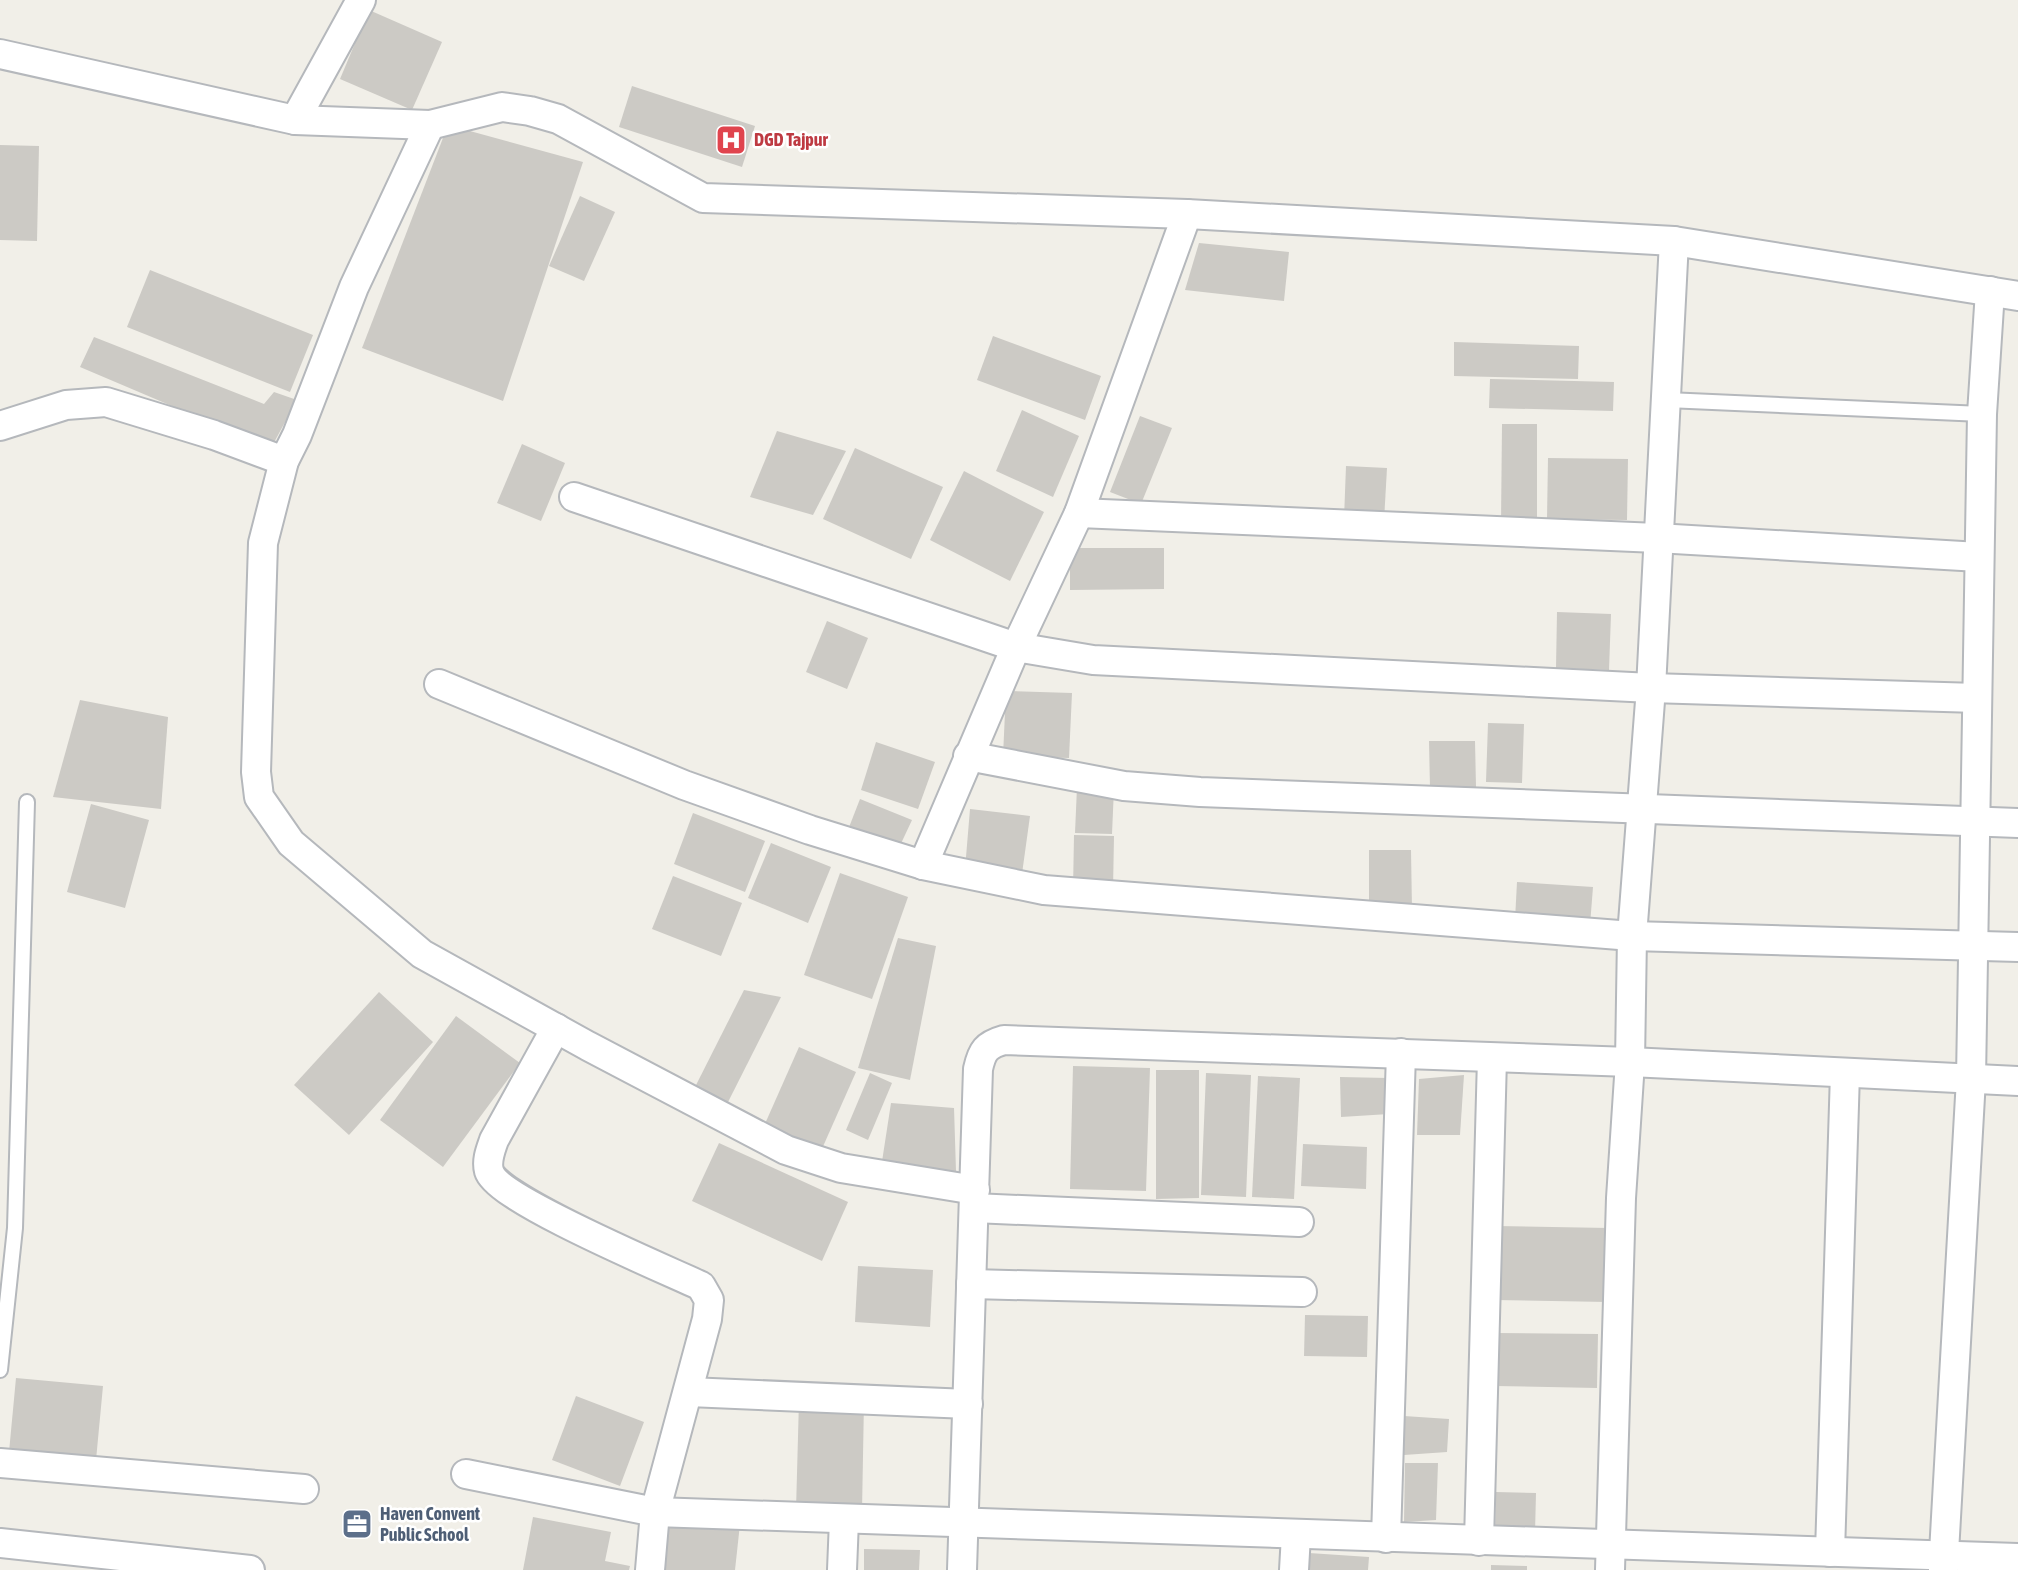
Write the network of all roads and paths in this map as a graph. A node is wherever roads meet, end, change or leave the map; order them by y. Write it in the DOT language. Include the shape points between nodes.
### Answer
graph roads {
  1 [pos="360,0"];
  2 [pos="0,54"];
  3 [pos="295,120"];
  4 [pos="430,125"];
  5 [pos="1187,215"];
  6 [pos="1674,241"];
  7 [pos="1990,291"];
  8 [pos="2018,296"];
  9 [pos="1667,400"];
  10 [pos="1982,414"];
  11 [pos="0,426"];
  12 [pos="284,461"];
  13 [pos="574,497"];
  14 [pos="1079,513"];
  15 [pos="1657,538"];
  16 [pos="1979,556"];
  17 [pos="1016,646"];
  18 [pos="439,684"];
  19 [pos="1651,688"];
  20 [pos="1977,698"];
  21 [pos="968,756"];
  22 [pos="27,802"];
  23 [pos="1644,808"];
  24 [pos="1975,821"];
  25 [pos="2018,822"];
  26 [pos="923,865"];
  27 [pos="1632,936"];
  28 [pos="1973,946"];
  29 [pos="2018,947"];
  30 [pos="556,1028"];
  31 [pos="1401,1053"];
  32 [pos="1492,1058"];
  33 [pos="1630,1062"];
  34 [pos="1845,1073"];
  35 [pos="1971,1079"];
  36 [pos="2018,1081"];
  37 [pos="974,1199"];
  38 [pos="1299,1222"];
  39 [pos="971,1284"];
  40 [pos="1303,1292"];
  41 [pos="0,1370"];
  42 [pos="689,1392"];
  43 [pos="968,1404"];
  44 [pos="0,1463"];
  45 [pos="466,1474"];
  46 [pos="304,1489"];
  47 [pos="655,1512"];
  48 [pos="844,1520"];
  49 [pos="964,1523"];
  50 [pos="1296,1535"];
  51 [pos="1386,1538"];
  52 [pos="1479,1541"];
  53 [pos="0,1543"];
  54 [pos="1830,1552"];
  55 [pos="1610,1558"];
  56 [pos="2018,1558"];
  57 [pos="1944,1563"];
  58 [pos="250,1570"];
  59 [pos="650,1570"];
  60 [pos="842,1570"];
  61 [pos="962,1570"];
  62 [pos="1294,1570"];
  1 -- 3 [label="street"];
  2 -- 3 [label="street"];
  3 -- 4 [label="street"];
  4 -- 5 [label="street" via="502,107 530,111 558,120 703,198"];
  4 -- 12 [label="street" via="354,287"];
  5 -- 6 [label="street"];
  5 -- 14 [label="street"];
  6 -- 7 [label="street"];
  6 -- 9 [label="street"];
  7 -- 8 [label="street"];
  7 -- 10 [label="street"];
  9 -- 10 [label="lane"];
  9 -- 15 [label="street"];
  10 -- 16 [label="street"];
  11 -- 12 [label="street" via="66,405 106,402"];
  12 -- 30 [label="street" via="263,543 259,797 291,843 422,954"];
  13 -- 17 [label="street"];
  14 -- 15 [label="street"];
  14 -- 17 [label="street"];
  15 -- 16 [label="street"];
  15 -- 19 [label="street"];
  16 -- 20 [label="street"];
  17 -- 19 [label="street" via="1093,660"];
  17 -- 21 [label="street"];
  18 -- 26 [label="street" via="684,785"];
  19 -- 20 [label="street"];
  19 -- 23 [label="street"];
  20 -- 24 [label="street"];
  21 -- 23 [label="street" via="1124,786 1200,792"];
  21 -- 26 [label="street"];
  22 -- 41 [label="lane" via="15,1228"];
  23 -- 24 [label="street"];
  23 -- 27 [label="street"];
  24 -- 25 [label="street"];
  24 -- 28 [label="street"];
  26 -- 27 [label="street" via="1044,890"];
  27 -- 28 [label="street"];
  27 -- 33 [label="street"];
  28 -- 29 [label="street"];
  28 -- 35 [label="street"];
  30 -- 37 [label="street" via="786,1150 841,1168"];
  30 -- 42 [label="street" via="494,1140 489,1172 499,1186 544,1212 701,1286 709,1300 707,1319"];
  31 -- 32 [label="street"];
  31 -- 37 [label="street" via="1004,1040 989,1044 978,1069"];
  31 -- 51 [label="street"];
  32 -- 33 [label="street"];
  32 -- 52 [label="street"];
  33 -- 34 [label="street"];
  33 -- 55 [label="street" via="1621,1198"];
  34 -- 35 [label="street"];
  34 -- 54 [label="street"];
  35 -- 36 [label="street"];
  35 -- 57 [label="street"];
  37 -- 38 [label="street"];
  37 -- 39 [label="street"];
  39 -- 40 [label="street"];
  39 -- 43 [label="street"];
  42 -- 43 [label="street"];
  42 -- 47 [label="street"];
  43 -- 49 [label="street"];
  44 -- 46 [label="street"];
  45 -- 47 [label="street"];
  47 -- 48 [label="street"];
  47 -- 59 [label="street"];
  48 -- 49 [label="street"];
  48 -- 60 [label="street"];
  49 -- 50 [label="street"];
  49 -- 61 [label="street"];
  50 -- 51 [label="street"];
  50 -- 62 [label="street"];
  51 -- 52 [label="street"];
  52 -- 55 [label="street"];
  53 -- 58 [label="street"];
  54 -- 55 [label="street"];
  54 -- 57 [label="street"];
  56 -- 57 [label="street"];
}
